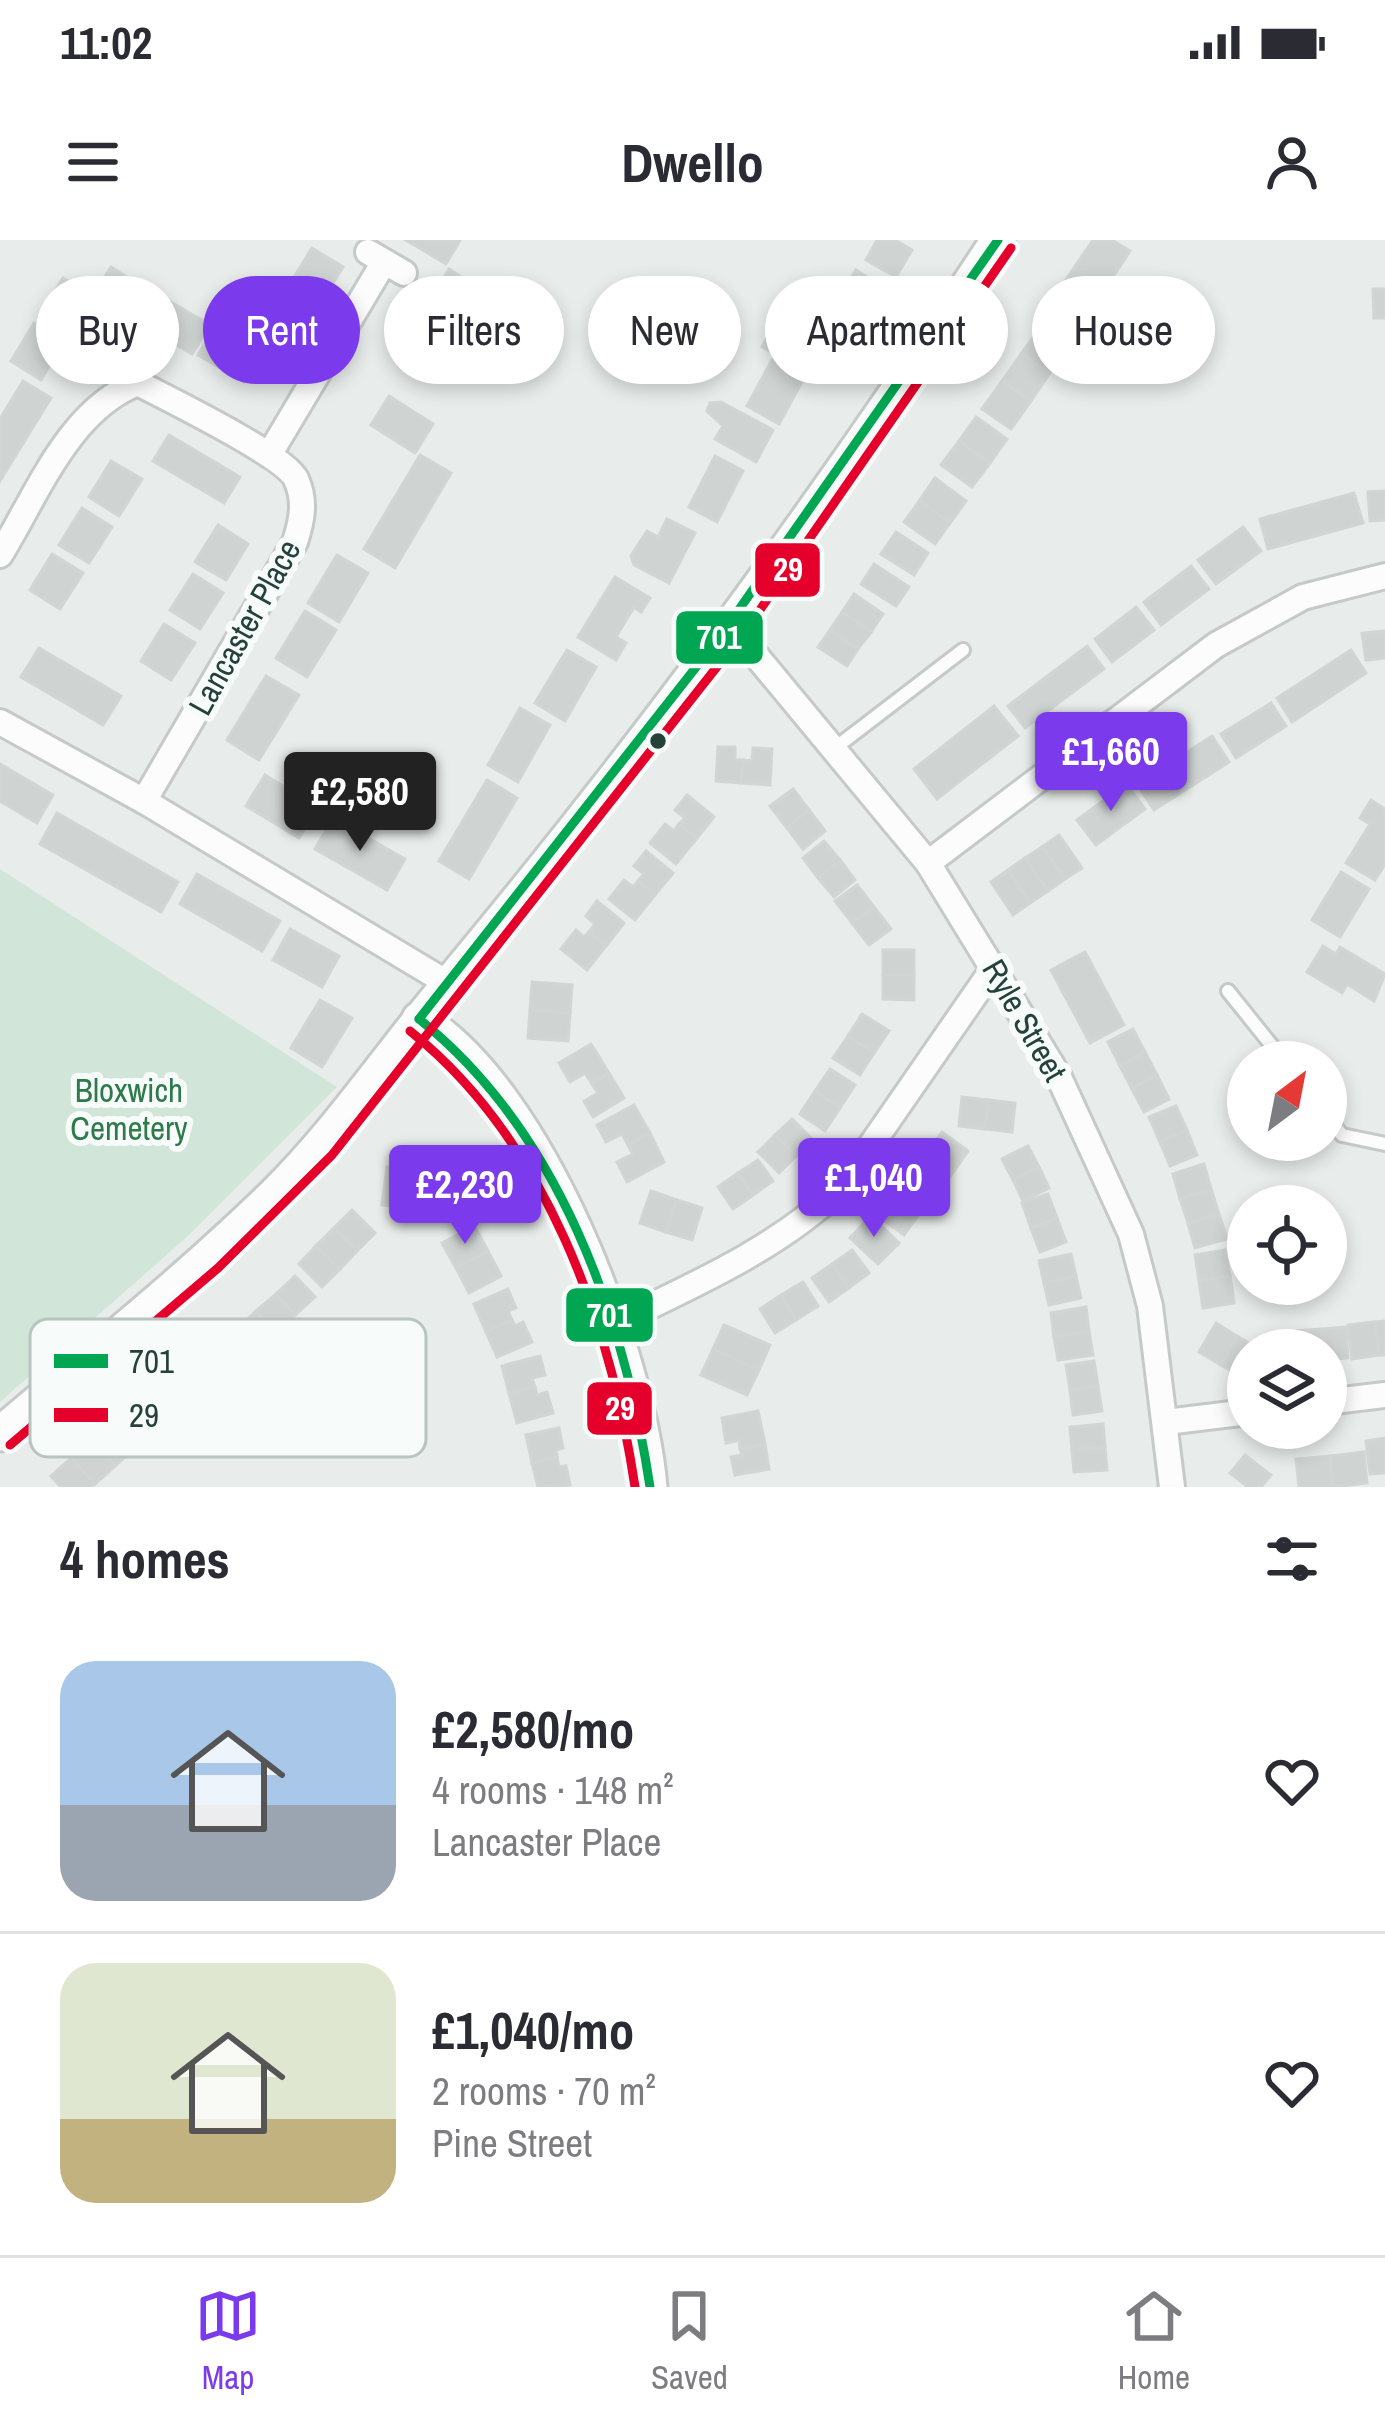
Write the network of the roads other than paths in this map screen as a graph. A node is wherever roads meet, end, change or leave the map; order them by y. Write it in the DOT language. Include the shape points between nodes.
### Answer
graph roads {
  1 [pos="998,240"];
  2 [pos="386,263"];
  3 [pos="269,455"];
  4 [pos="0,555"];
  5 [pos="1385,576"];
  6 [pos="729,623"];
  7 [pos="963,650"];
  8 [pos="0,722"];
  9 [pos="835,748"];
  10 [pos="144,801"];
  11 [pos="928,863"];
  12 [pos="994,966"];
  13 [pos="448,984"];
  14 [pos="1228,991"];
  15 [pos="419,1019"];
  16 [pos="1268,1041"];
  17 [pos="1347,1136"];
  18 [pos="1385,1144"];
  19 [pos="132,1319"];
  20 [pos="614,1324"];
  21 [pos="1385,1395"];
  22 [pos="1347,1400"];
  23 [pos="30,1408"];
  24 [pos="1227,1415"];
  25 [pos="1166,1422"];
  26 [pos="0,1434"];
  27 [pos="650,1487"];
  28 [pos="1172,1487"];
  1 -- 6 [label="street" via="896,396"];
  2 -- 3 [label="street"];
  3 -- 4 [label="street, Lancaster Place" via="138,383 108,394 85,416"];
  3 -- 10 [label="street, Lancaster Place" via="295,476 304,512 295,542"];
  5 -- 11 [label="street" via="1303,596 1216,645"];
  6 -- 9 [label="street, Ryle Street"];
  6 -- 13 [label="street"];
  7 -- 9 [label="lane"];
  8 -- 10 [label="street"];
  9 -- 11 [label="street, Ryle Street"];
  10 -- 13 [label="street"];
  11 -- 12 [label="street, Ryle Street"];
  12 -- 20 [label="street" via="842,1186 810,1217"];
  12 -- 25 [label="street, Ryle Street" via="1058,1075 1131,1234"];
  13 -- 15 [label="street"];
  14 -- 16 [label="lane"];
  15 -- 19 [label="street" via="276,1193"];
  15 -- 20 [label="street" via="441,1032 507,1109 551,1180"];
  17 -- 18 [label="lane"];
  20 -- 27 [label="street"];
  21 -- 22 [label="street"];
  23 -- 26 [label="street"];
  24 -- 25 [label="street"];
  25 -- 28 [label="street, Ryle Street"];
}
